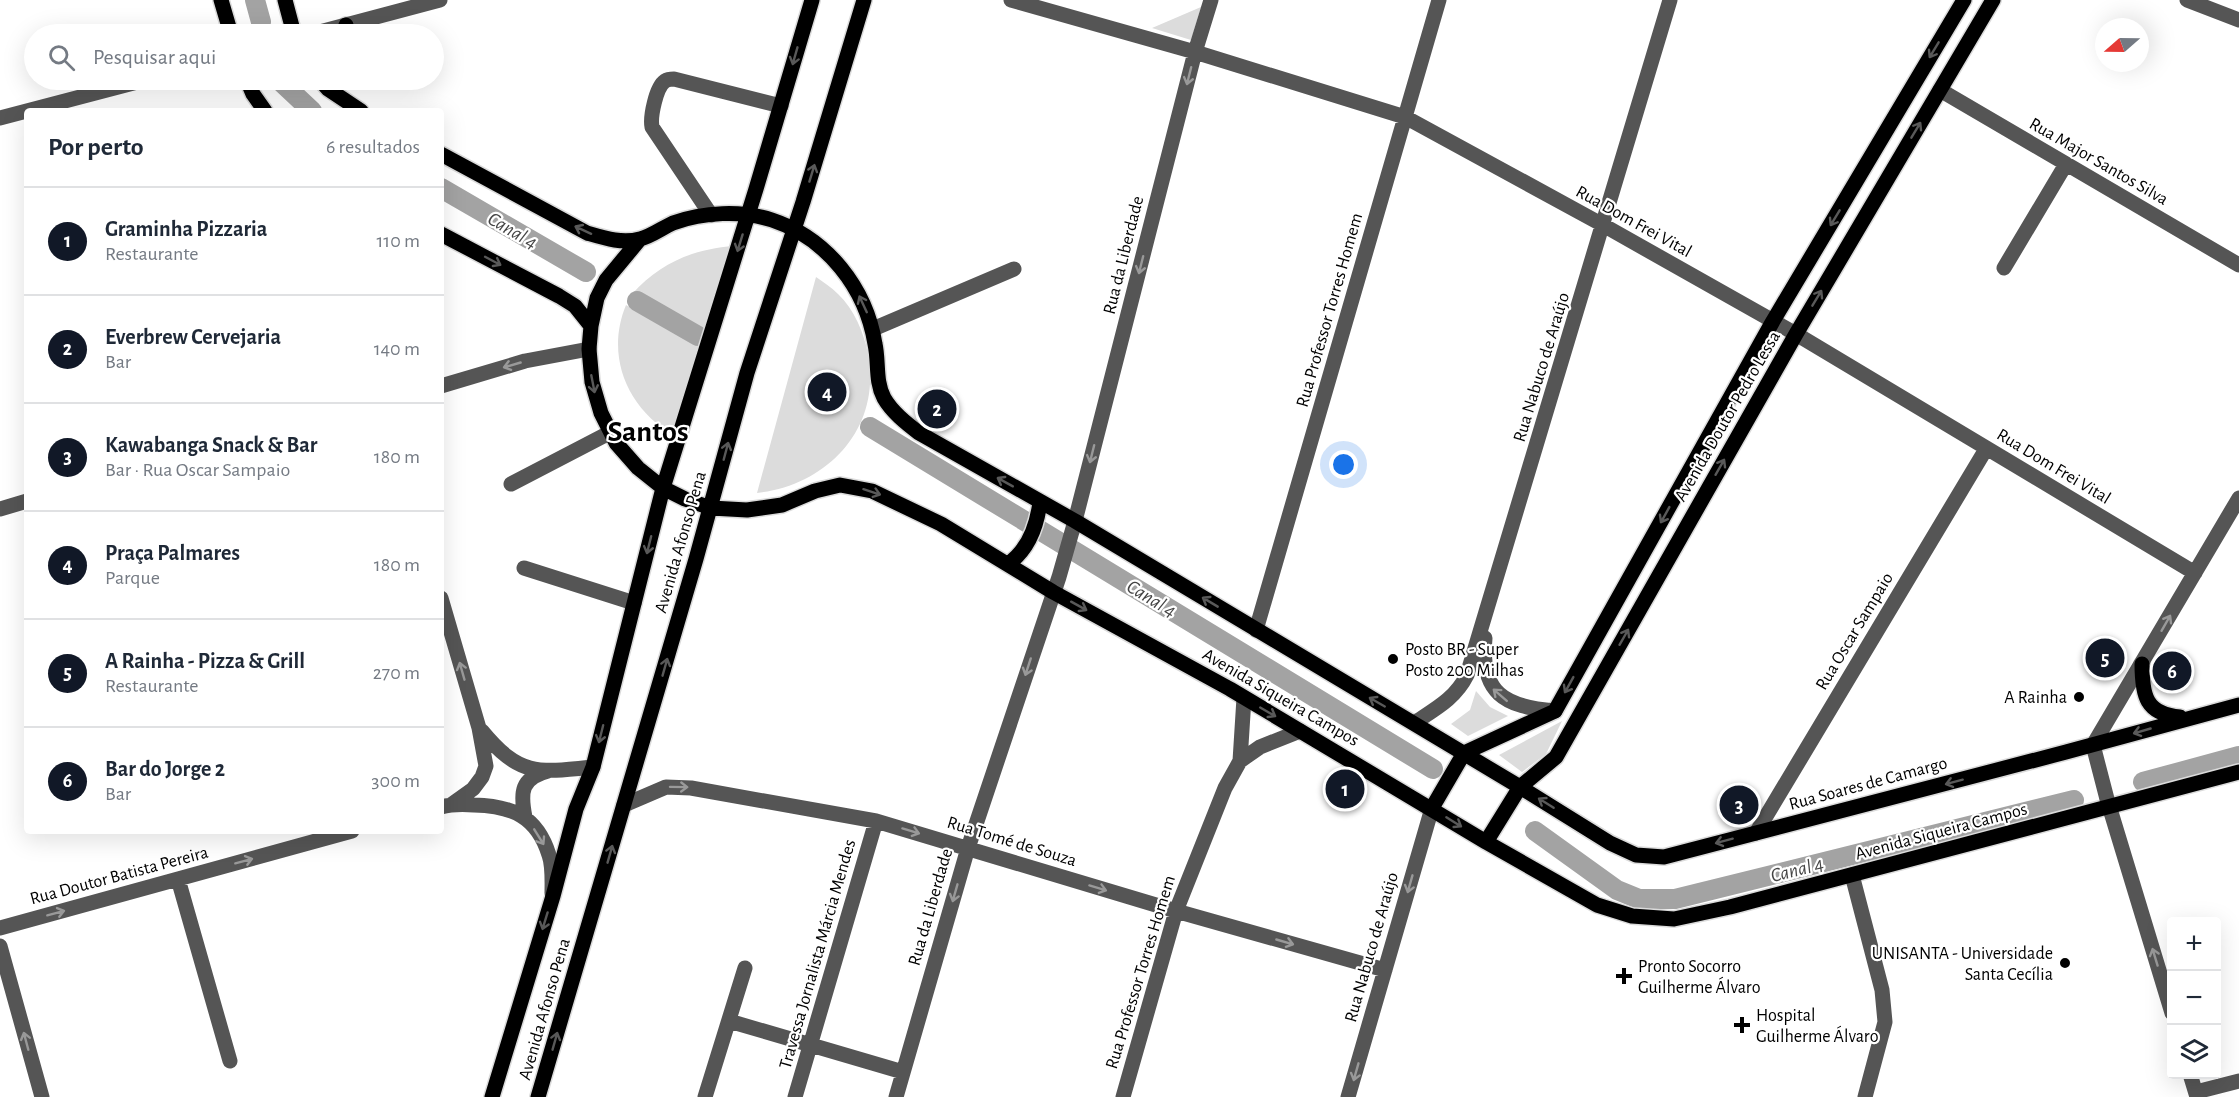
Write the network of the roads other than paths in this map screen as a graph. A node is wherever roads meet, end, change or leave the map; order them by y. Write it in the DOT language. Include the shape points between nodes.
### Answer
graph roads {
  1 [pos="221,0"];
  2 [pos="285,0"];
  3 [pos="440,0"];
  4 [pos="812,0"];
  5 [pos="864,0"];
  6 [pos="1011,0"];
  7 [pos="1211,0"];
  8 [pos="1439,0"];
  9 [pos="1670,0"];
  10 [pos="1964,0"];
  11 [pos="1994,0"];
  12 [pos="2187,0"];
  13 [pos="2239,20"];
  14 [pos="228,24"];
  15 [pos="291,24"];
  16 [pos="364,24"];
  17 [pos="1195,52"];
  18 [pos="112,90"];
  19 [pos="251,90"];
  20 [pos="331,90"];
  21 [pos="337,90"];
  22 [pos="1940,90"];
  23 [pos="338,96"];
  24 [pos="781,106"];
  25 [pos="55,107"];
  26 [pos="264,108"];
  27 [pos="356,108"];
  28 [pos="24,113"];
  29 [pos="1405,117"];
  30 [pos="0,118"];
  31 [pos="444,156"];
  32 [pos="2066,164"];
  33 [pos="711,215"];
  34 [pos="748,215"];
  35 [pos="1604,225"];
  36 [pos="794,229"];
  37 [pos="444,236"];
  38 [pos="640,239"];
  39 [pos="2239,265"];
  40 [pos="2004,268"];
  41 [pos="1014,270"];
  42 [pos="1773,321"];
  43 [pos="591,326"];
  44 [pos="873,329"];
  45 [pos="1796,334"];
  46 [pos="589,349"];
  47 [pos="444,385"];
  48 [pos="611,432"];
  49 [pos="1986,449"];
  50 [pos="511,484"];
  51 [pos="663,488"];
  52 [pos="2239,498"];
  53 [pos="24,502"];
  54 [pos="1040,502"];
  55 [pos="711,508"];
  56 [pos="0,509"];
  57 [pos="1075,521"];
  58 [pos="1013,560"];
  59 [pos="524,568"];
  60 [pos="2195,573"];
  61 [pos="1056,585"];
  62 [pos="634,603"];
  63 [pos="444,608"];
  64 [pos="1486,617"];
  65 [pos="1256,630"];
  66 [pos="2142,664"];
  67 [pos="1244,698"];
  68 [pos="2239,705"];
  69 [pos="1555,711"];
  70 [pos="2189,718"];
  71 [pos="1414,723"];
  72 [pos="479,728"];
  73 [pos="1300,731"];
  74 [pos="2095,750"];
  75 [pos="1461,758"];
  76 [pos="1240,761"];
  77 [pos="593,767"];
  78 [pos="548,771"];
  79 [pos="2239,772"];
  80 [pos="1520,787"];
  81 [pos="2108,803"];
  82 [pos="1434,804"];
  83 [pos="446,805"];
  84 [pos="624,805"];
  85 [pos="525,817"];
  86 [pos="876,821"];
  87 [pos="1756,833"];
  88 [pos="341,834"];
  89 [pos="1489,837"];
  90 [pos="968,848"];
  91 [pos="1852,874"];
  92 [pos="178,879"];
  93 [pos="553,896"];
  94 [pos="1176,911"];
  95 [pos="0,928"];
  96 [pos="0,946"];
  97 [pos="745,968"];
  98 [pos="1385,970"];
  99 [pos="2167,997"];
  100 [pos="729,1021"];
  101 [pos="811,1045"];
  102 [pos="230,1061"];
  103 [pos="903,1072"];
  104 [pos="2191,1079"];
  105 [pos="2239,1081"];
  106 [pos="2196,1095"];
  107 [pos="42,1097"];
  108 [pos="492,1097"];
  109 [pos="538,1097"];
  110 [pos="705,1097"];
  111 [pos="795,1097"];
  112 [pos="896,1097"];
  113 [pos="1123,1097"];
  114 [pos="1348,1097"];
  115 [pos="1865,1097"];
  1 -- 14 [label="main road"];
  2 -- 15 [label="main road"];
  3 -- 16 [label="street"];
  4 -- 24 [label="main road, Avenida Afonso Pena, one-way"];
  36 -- 5 [label="main road, Avenida Afonso Pena, one-way"];
  6 -- 17 [label="street, Rua Dom Frei Vital"];
  7 -- 17 [label="street, Rua da Liberdade"];
  8 -- 29 [label="street, Rua Professor Torres Homem"];
  9 -- 35 [label="street, Rua Nabuco de Araújo"];
  10 -- 42 [label="main road, Avenida Doutor Pedro Lessa, one-way"];
  11 -- 22 [label="main road, Avenida Doutor Pedro Lessa"];
  12 -- 13 [label="street"];
  17 -- 29 [label="street, Rua Dom Frei Vital"];
  17 -- 57 [label="street, Rua da Liberdade, one-way"];
  18 -- 25 [label="street"];
  19 -- 26 [label="main road"];
  20 -- 23 [label="main road"];
  21 -- 23 [label="main road"];
  22 -- 32 [label="street, Rua Major Santos Silva"];
  45 -- 22 [label="main road, Avenida Doutor Pedro Lessa, one-way"];
  23 -- 27 [label="main road"];
  24 -- 33 [label="street" via="674,79 662,84 650,116 652,127"];
  24 -- 34 [label="main road, Avenida Afonso Pena"];
  28 -- 30 [label="street"];
  29 -- 35 [label="street, Rua Dom Frei Vital"];
  29 -- 65 [label="street, Rua Professor Torres Homem"];
  38 -- 31 [label="main road, one-way" via="612,240 586,233"];
  32 -- 39 [label="street, Rua Major Santos Silva"];
  32 -- 40 [label="street"];
  33 -- 34 [label="main road"];
  33 -- 38 [label="main road" via="674,223"];
  34 -- 36 [label="main road"];
  34 -- 51 [label="main road, Avenida Afonso Pena, one-way"];
  35 -- 42 [label="street, Rua Dom Frei Vital"];
  35 -- 64 [label="street, Rua Nabuco de Araújo"];
  44 -- 36 [label="main road, one-way" via="851,281 822,249"];
  55 -- 36 [label="main road, Avenida Afonso Pena, one-way" via="747,373"];
  37 -- 43 [label="main road, one-way" via="559,296"];
  38 -- 43 [label="main road, Avenida Siqueira Campos" via="606,280"];
  41 -- 44 [label="street"];
  42 -- 45 [label="street, Rua Dom Frei Vital"];
  42 -- 69 [label="main road, Avenida Doutor Pedro Lessa, one-way"];
  43 -- 46 [label="main road, Avenida Siqueira Campos"];
  54 -- 44 [label="main road, one-way" via="919,433 894,411 878,381"];
  45 -- 49 [label="street, Rua Dom Frei Vital"];
  80 -- 45 [label="main road, Avenida Doutor Pedro Lessa, one-way" via="1556,757"];
  46 -- 47 [label="street, one-way" via="525,361"];
  46 -- 48 [label="main road, Avenida Siqueira Campos, one-way" via="592,382"];
  48 -- 50 [label="street"];
  48 -- 51 [label="main road, Avenida Siqueira Campos" via="638,468"];
  49 -- 60 [label="street, Rua Dom Frei Vital"];
  49 -- 87 [label="street, Rua Oscar Sampaio"];
  51 -- 55 [label="main road, Avenida Siqueira Campos"];
  51 -- 62 [label="main road, Avenida Afonso Pena, one-way"];
  52 -- 60 [label="street"];
  53 -- 56 [label="street"];
  54 -- 57 [label="main road"];
  54 -- 58 [label="main road" via="1038,521"];
  55 -- 58 [label="main road, Avenida Siqueira Campos, one-way" via="747,510 782,505 840,485 872,490"];
  84 -- 55 [label="main road, Avenida Afonso Pena, one-way"];
  57 -- 61 [label="street, Rua da Liberdade"];
  65 -- 57 [label="main road, one-way"];
  58 -- 61 [label="main road, Avenida Siqueira Campos"];
  59 -- 62 [label="street"];
  66 -- 60 [label="street, one-way"];
  61 -- 67 [label="main road, Avenida Siqueira Campos, one-way"];
  61 -- 90 [label="street, Rua da Liberdade, one-way"];
  62 -- 77 [label="main road, Avenida Afonso Pena, one-way"];
  72 -- 63 [label="street, one-way"];
  69 -- 64 [label="street, one-way" via="1520,706 1505,700 1491,686 1485,671"];
  64 -- 71 [label="street, Rua Nabuco de Araújo" via="1460,689"];
  71 -- 65 [label="main road, one-way"];
  66 -- 70 [label="main road" via="2142,683 2153,708 2163,715"];
  66 -- 74 [label="street"];
  67 -- 73 [label="main road, Avenida Siqueira Campos, one-way"];
  67 -- 76 [label="street, Rua Professor Torres Homem"];
  68 -- 70 [label="main road, Rua Soares de Camargo"];
  69 -- 75 [label="main road"];
  70 -- 74 [label="main road, Rua Soares de Camargo, one-way"];
  71 -- 75 [label="main road"];
  72 -- 78 [label="street" via="508,759"];
  72 -- 83 [label="street" via="486,766 482,777 473,789"];
  73 -- 76 [label="street, Rua Professor Torres Homem" via="1260,747"];
  73 -- 82 [label="main road, Avenida Siqueira Campos"];
  74 -- 81 [label="street"];
  74 -- 87 [label="main road, Rua Soares de Camargo, one-way"];
  75 -- 80 [label="main road"];
  75 -- 82 [label="main road"];
  76 -- 94 [label="street, Rua Professor Torres Homem" via="1225,788"];
  77 -- 78 [label="street"];
  77 -- 93 [label="main road, Avenida Afonso Pena" via="576,809"];
  78 -- 85 [label="street" via="535,774 524,787"];
  79 -- 81 [label="main road, Avenida Siqueira Campos"];
  87 -- 80 [label="main road, Rua Soares de Camargo, one-way" via="1664,857 1636,855"];
  80 -- 89 [label="main road, Avenida Doutor Pedro Lessa"];
  81 -- 91 [label="main road, Avenida Siqueira Campos"];
  99 -- 81 [label="street, one-way"];
  82 -- 89 [label="main road, Avenida Siqueira Campos, one-way"];
  82 -- 98 [label="street, Rua Nabuco de Araújo, one-way"];
  83 -- 85 [label="street" via="508,808"];
  84 -- 86 [label="street, Rua Tomé de Souza, one-way" via="666,787 691,788"];
  109 -- 84 [label="main road, Avenida Afonso Pena, one-way"];
  85 -- 93 [label="street, one-way" via="550,856"];
  86 -- 90 [label="street, Rua Tomé de Souza, one-way"];
  86 -- 101 [label="street, Travessa Jornalista Márcia Mendes"];
  92 -- 88 [label="street, Rua Doutor Batista Pereira, one-way"];
  89 -- 91 [label="main road, Avenida Siqueira Campos" via="1597,905 1632,916 1674,919"];
  90 -- 94 [label="street, Rua Tomé de Souza, one-way"];
  90 -- 103 [label="street, Rua da Liberdade, one-way"];
  91 -- 115 [label="street" via="1882,990 1885,1022"];
  95 -- 92 [label="street, Rua Doutor Batista Pereira, one-way"];
  92 -- 102 [label="street"];
  93 -- 108 [label="main road, Avenida Afonso Pena, one-way"];
  94 -- 98 [label="street, Rua Tomé de Souza, one-way"];
  94 -- 113 [label="street, Rua Professor Torres Homem"];
  107 -- 96 [label="street, one-way"];
  97 -- 100 [label="street"];
  98 -- 114 [label="street, Rua Nabuco de Araújo, one-way"];
  100 -- 101 [label="street"];
  100 -- 110 [label="street"];
  101 -- 103 [label="street"];
  101 -- 111 [label="street, Travessa Jornalista Márcia Mendes"];
  103 -- 112 [label="street, Rua da Liberdade"];
  104 -- 106 [label="street"];
  105 -- 106 [label="street"];
}
